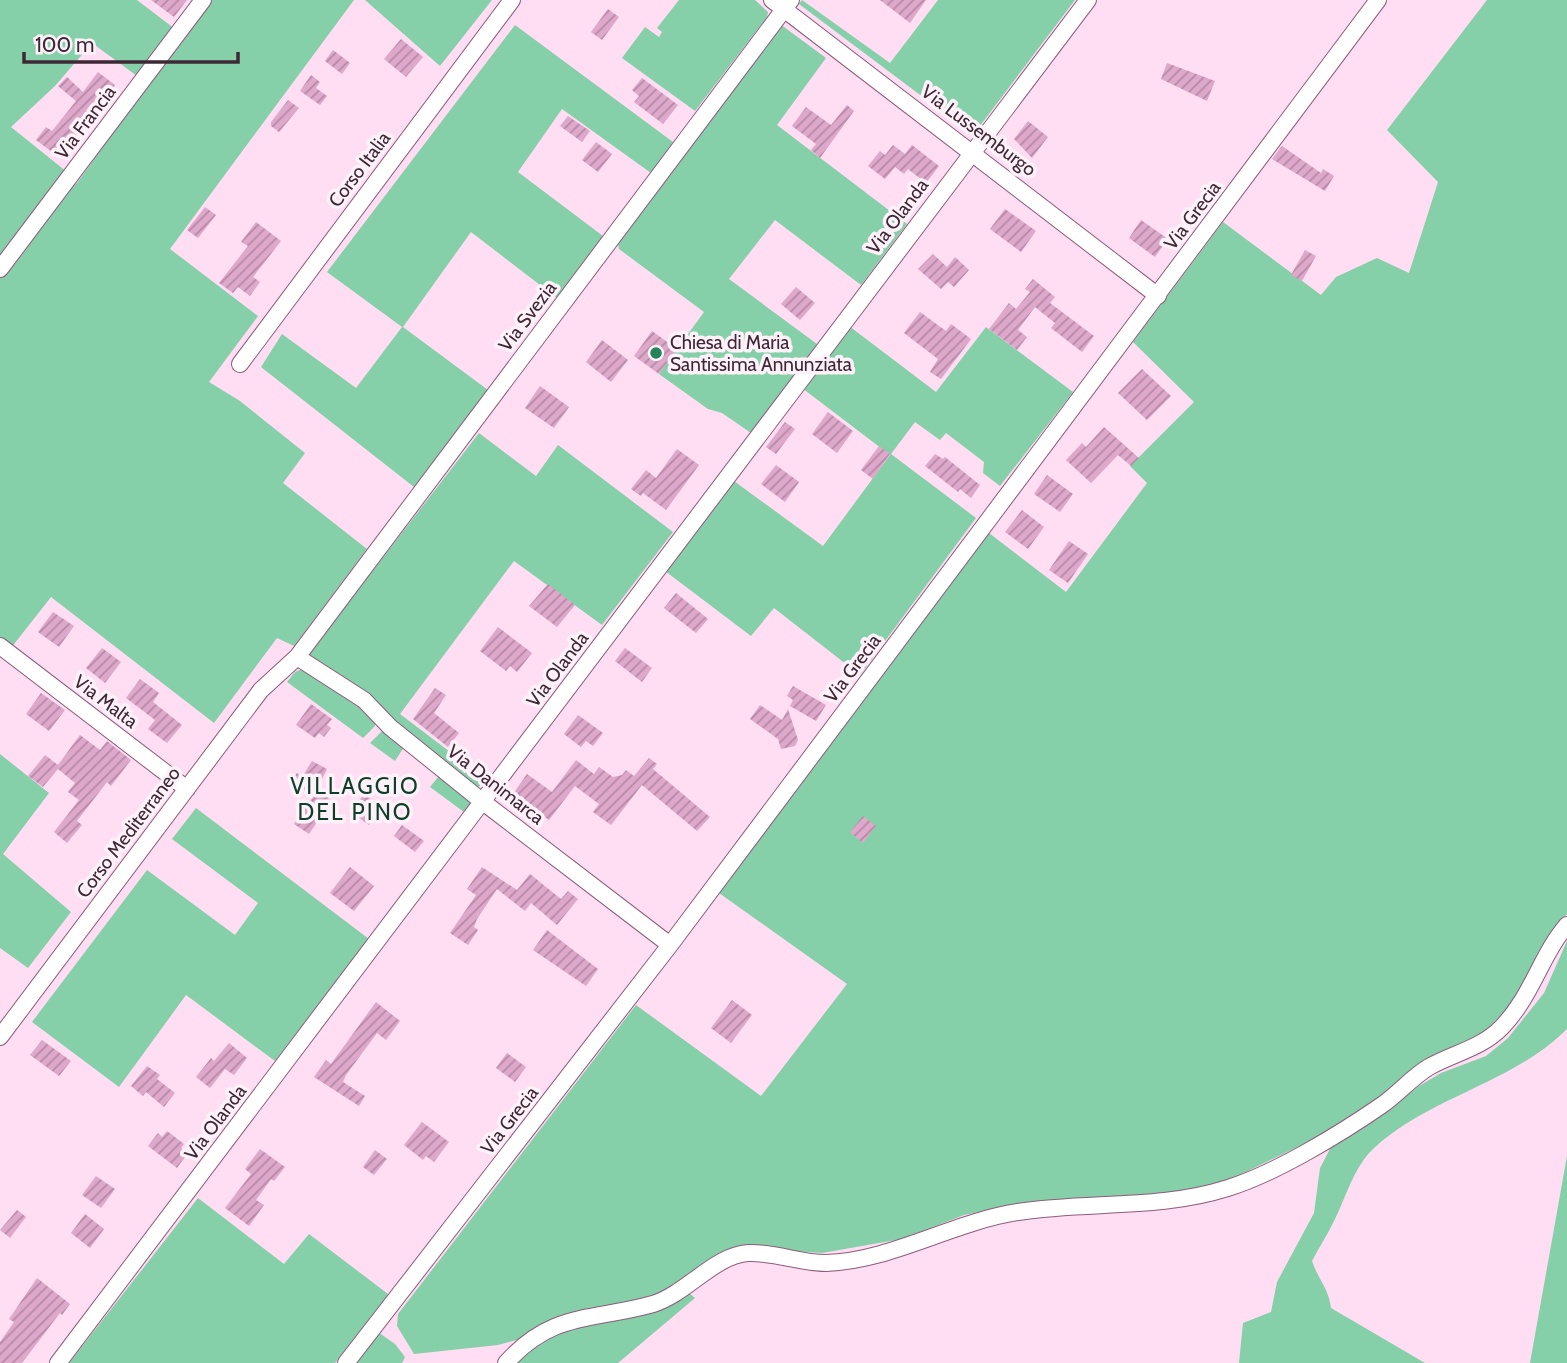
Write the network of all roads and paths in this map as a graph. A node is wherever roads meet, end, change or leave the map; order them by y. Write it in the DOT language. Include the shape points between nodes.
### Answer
graph roads {
  1 [pos="203,0"];
  2 [pos="512,0"];
  3 [pos="1087,0"];
  4 [pos="1378,0"];
  5 [pos="783,3"];
  6 [pos="972,151"];
  7 [pos="0,269"];
  8 [pos="1158,296"];
  9 [pos="240,364"];
  10 [pos="2,652"];
  11 [pos="296,657"];
  12 [pos="187,789"];
  13 [pos="483,802"];
  14 [pos="1567,925"];
  15 [pos="670,945"];
  16 [pos="0,1037"];
  17 [pos="349,1360"];
  18 [pos="58,1363"];
  19 [pos="506,1363"];
  1 -- 7 [label="street, Via Francia"];
  2 -- 9 [label="street, Corso Italia"];
  3 -- 6 [label="street, Via Olanda"];
  4 -- 8 [label="street, Via Grecia"];
  5 -- 6 [label="street, Via Lussemburgo"];
  5 -- 11 [label="street, Via Svezia"];
  6 -- 8 [label="street, Via Lussemburgo"];
  6 -- 13 [label="street, Via Olanda"];
  8 -- 15 [label="street, Via Grecia"];
  10 -- 12 [label="street, Via Malta"];
  11 -- 12 [label="street, Corso Mediterraneo" via="261,690"];
  11 -- 13 [label="street, Via Danimarca" via="364,700 390,727"];
  12 -- 16 [label="street, Corso Mediterraneo"];
  13 -- 15 [label="street, Via Danimarca"];
  13 -- 18 [label="street, Via Olanda"];
  14 -- 19 [label="street" via="1527,998 1486,1042 1427,1068 1384,1104 1329,1138 1230,1188 1178,1201 1019,1212 958,1226 900,1249 826,1263 748,1253 728,1258 660,1302 567,1320 520,1347"];
  15 -- 17 [label="street, Via Grecia"];
}
